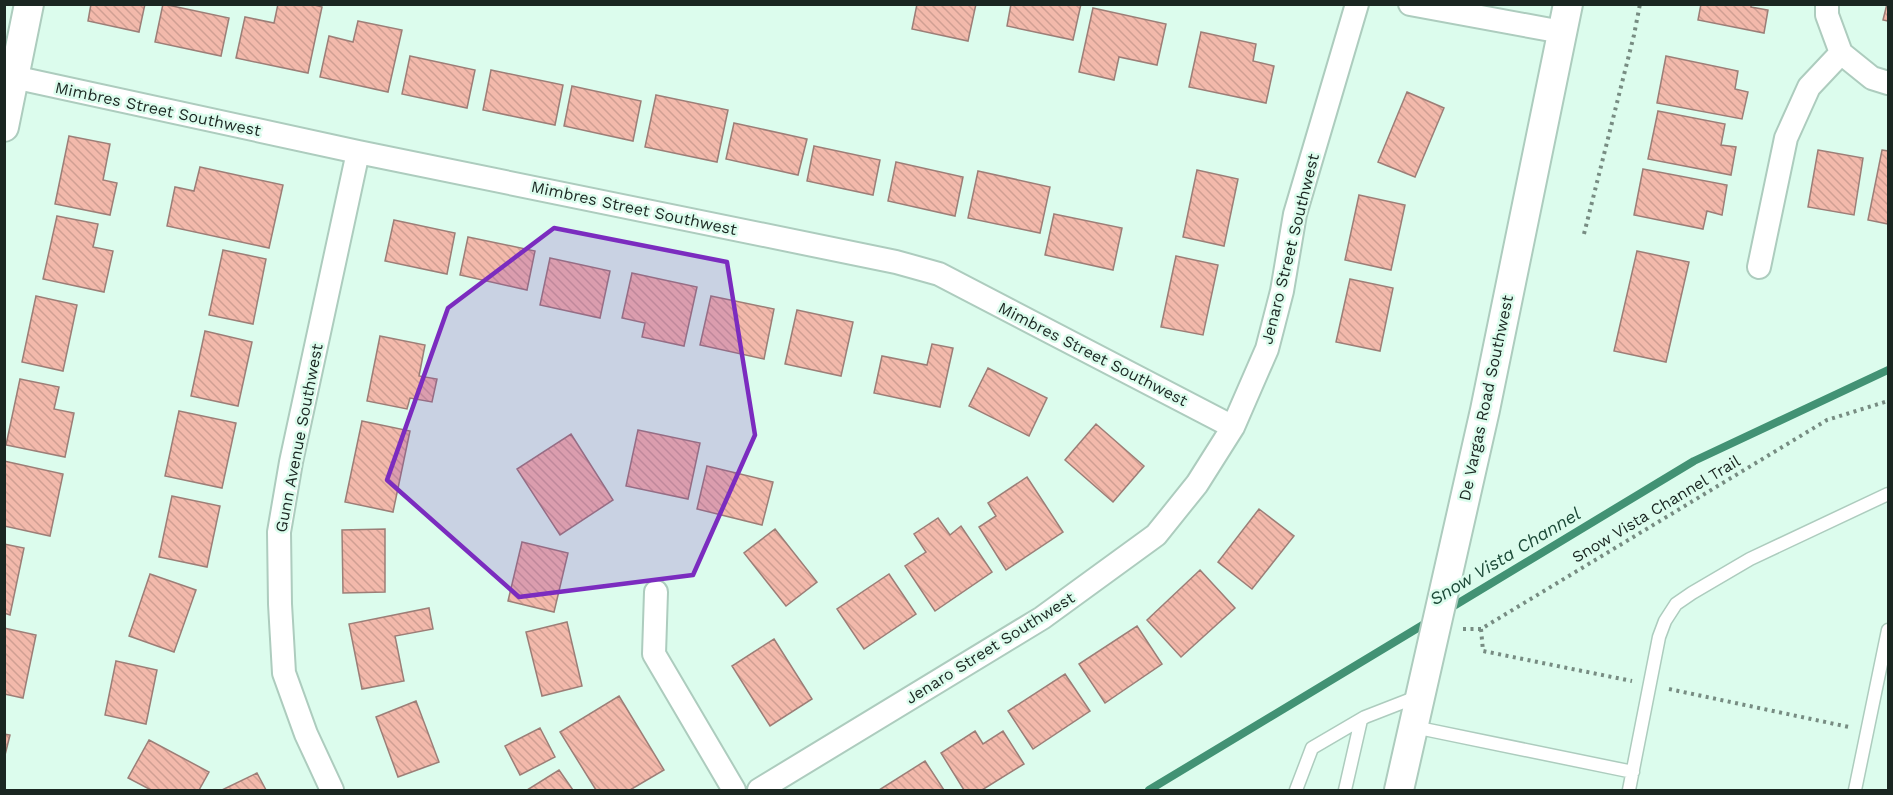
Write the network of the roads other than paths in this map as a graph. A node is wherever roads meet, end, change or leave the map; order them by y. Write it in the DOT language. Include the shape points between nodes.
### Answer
graph roads {
  1 [pos="28,4"];
  2 [pos="1357,4"];
  3 [pos="1410,4"];
  4 [pos="1568,4"];
  5 [pos="1827,4"];
  6 [pos="1562,32"];
  7 [pos="1841,53"];
  8 [pos="9,76"];
  9 [pos="1888,83"];
  10 [pos="4,127"];
  11 [pos="358,152"];
  12 [pos="1760,267"];
  13 [pos="1233,427"];
  14 [pos="1888,494"];
  15 [pos="656,592"];
  16 [pos="1888,630"];
  17 [pos="1422,690"];
  18 [pos="1361,720"];
  19 [pos="1413,727"];
  20 [pos="1633,772"];
  21 [pos="332,790"];
  22 [pos="734,790"];
  23 [pos="759,790"];
  24 [pos="1296,790"];
  25 [pos="1345,790"];
  26 [pos="1399,790"];
  27 [pos="1629,790"];
  28 [pos="1855,790"];
  1 -- 8 [label="street"];
  2 -- 13 [label="street, Jenaro Street Southwest" via="1295,214 1267,349"];
  3 -- 6 [label="street"];
  4 -- 6 [label="street, De Vargas Road Southwest"];
  5 -- 7 [label="street" via="1827,15"];
  6 -- 17 [label="street, De Vargas Road Southwest" via="1485,410"];
  7 -- 9 [label="street" via="1872,78"];
  7 -- 12 [label="street" via="1809,87 1786,138"];
  8 -- 10 [label="street"];
  8 -- 11 [label="street, Mimbres Street Southwest"];
  11 -- 13 [label="street, Mimbres Street Southwest" via="939,274"];
  11 -- 21 [label="street, Gunn Avenue Southwest" via="279,532 284,673"];
  13 -- 23 [label="street, Jenaro Street Southwest" via="1197,484 1156,535 1042,618"];
  14 -- 20 [label="lane" via="1750,559 1676,604 1659,637"];
  15 -- 22 [label="street" via="654,654"];
  16 -- 28 [label="lane"];
  17 -- 18 [label="lane"];
  17 -- 19 [label="street, De Vargas Road Southwest"];
  18 -- 24 [label="lane" via="1312,748"];
  18 -- 25 [label="lane"];
  19 -- 20 [label="lane"];
  19 -- 26 [label="street, De Vargas Road Southwest"];
  20 -- 27 [label="lane"];
}
